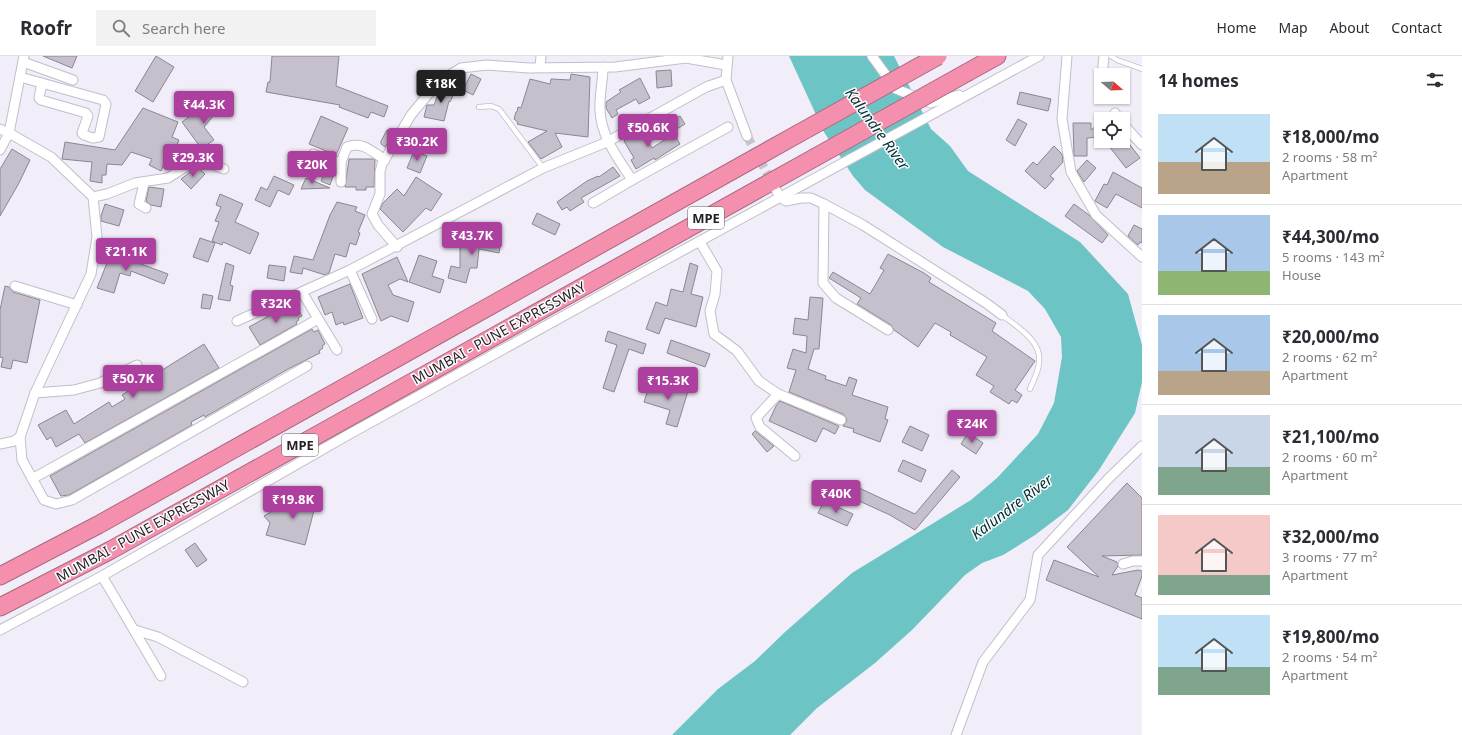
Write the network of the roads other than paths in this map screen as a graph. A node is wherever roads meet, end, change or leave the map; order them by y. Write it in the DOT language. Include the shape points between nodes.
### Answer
graph roads {
  1 [pos="541,56"];
  2 [pos="872,56"];
  3 [pos="938,56"];
  4 [pos="997,56"];
  5 [pos="1039,56"];
  6 [pos="1068,56"];
  7 [pos="1104,56"];
  8 [pos="1111,56"];
  9 [pos="667,58"];
  10 [pos="23,59"];
  11 [pos="728,59"];
  12 [pos="540,67"];
  13 [pos="604,67"];
  14 [pos="1103,68"];
  15 [pos="1142,69"];
  16 [pos="20,77"];
  17 [pos="73,80"];
  18 [pos="726,80"];
  19 [pos="42,83"];
  20 [pos="974,91"];
  21 [pos="480,107"];
  22 [pos="728,127"];
  23 [pos="4,131"];
  24 [pos="1130,132"];
  25 [pos="747,136"];
  26 [pos="607,142"];
  27 [pos="1142,145"];
  28 [pos="0,150"];
  29 [pos="313,154"];
  30 [pos="385,160"];
  31 [pos="341,162"];
  32 [pos="224,168"];
  33 [pos="543,168"];
  34 [pos="632,180"];
  35 [pos="341,182"];
  36 [pos="144,183"];
  37 [pos="778,194"];
  38 [pos="93,197"];
  39 [pos="593,203"];
  40 [pos="824,204"];
  41 [pos="146,208"];
  42 [pos="700,242"];
  43 [pos="397,247"];
  44 [pos="1142,257"];
  45 [pos="350,270"];
  46 [pos="15,286"];
  47 [pos="302,292"];
  48 [pos="77,305"];
  49 [pos="1002,316"];
  50 [pos="318,319"];
  51 [pos="372,319"];
  52 [pos="237,321"];
  53 [pos="888,330"];
  54 [pos="337,350"];
  55 [pos="137,364"];
  56 [pos="307,366"];
  57 [pos="1030,389"];
  58 [pos="34,393"];
  59 [pos="778,394"];
  60 [pos="841,420"];
  61 [pos="20,437"];
  62 [pos="0,444"];
  63 [pos="1142,446"];
  64 [pos="795,456"];
  65 [pos="32,479"];
  66 [pos="1142,561"];
  67 [pos="1123,564"];
  68 [pos="0,576"];
  69 [pos="102,576"];
  70 [pos="0,607"];
  71 [pos="0,630"];
  72 [pos="135,630"];
  73 [pos="161,676"];
  74 [pos="243,682"];
  75 [pos="956,735"];
  1 -- 12 [label="street"];
  2 -- 20 [label="street" via="896,89 930,103"];
  3 -- 68 [label="highway, MUMBAI - PUNE EXPRESSWAY / MPE, bridge" via="105,521"];
  4 -- 70 [label="highway, MUMBAI - PUNE EXPRESSWAY / MPE, bridge" via="111,550"];
  5 -- 20 [label="street"];
  6 -- 44 [label="street" via="1062,119 1071,172 1096,215"];
  7 -- 14 [label="street"];
  8 -- 15 [label="lane"];
  9 -- 11 [label="street"];
  9 -- 13 [label="street"];
  10 -- 16 [label="street"];
  10 -- 17 [label="street"];
  11 -- 18 [label="street"];
  12 -- 13 [label="street"];
  12 -- 30 [label="street" via="487,65 461,68 430,92 410,115"];
  13 -- 26 [label="street" via="599,108 600,121"];
  16 -- 19 [label="street"];
  16 -- 23 [label="street"];
  18 -- 25 [label="street"];
  18 -- 26 [label="street" via="706,87"];
  19 -- 19 [label="street" via="103,100 106,104 99,137 93,138 82,133 88,116 86,113 41,100 39,98"];
  20 -- 37 [label="street" via="809,182"];
  21 -- 33 [label="lane" via="491,106 499,109"];
  22 -- 34 [label="street"];
  23 -- 28 [label="street"];
  23 -- 38 [label="street" via="51,157"];
  24 -- 27 [label="street"];
  26 -- 33 [label="street"];
  26 -- 34 [label="street"];
  29 -- 31 [label="street" via="330,161"];
  30 -- 31 [label="street" via="361,144 355,144 347,147"];
  30 -- 43 [label="street" via="380,172 380,194 372,214"];
  31 -- 35 [label="street"];
  32 -- 36 [label="street" via="198,159 168,178"];
  33 -- 43 [label="street"];
  34 -- 39 [label="street"];
  36 -- 38 [label="street"];
  36 -- 41 [label="street" via="139,204"];
  37 -- 40 [label="street" via="786,201 812,198"];
  37 -- 42 [label="street"];
  38 -- 48 [label="street" via="97,237 91,274"];
  40 -- 49 [label="street" via="863,225 986,303"];
  40 -- 53 [label="street" via="823,283 836,298"];
  42 -- 59 [label="street" via="718,271 710,311 714,334 737,351 759,381"];
  42 -- 69 [label="street" via="346,436"];
  43 -- 45 [label="street"];
  45 -- 47 [label="street"];
  45 -- 51 [label="street"];
  46 -- 48 [label="street"];
  47 -- 50 [label="street"];
  47 -- 52 [label="street"];
  48 -- 58 [label="street"];
  49 -- 57 [label="lane" via="1024,332 1039,350 1040,363"];
  50 -- 54 [label="street"];
  50 -- 65 [label="street"];
  55 -- 58 [label="street" via="100,383 74,390"];
  56 -- 65 [label="street" via="72,500 56,504 44,500"];
  58 -- 61 [label="street"];
  59 -- 60 [label="street"];
  59 -- 64 [label="street" via="756,418 757,423"];
  61 -- 62 [label="street"];
  61 -- 65 [label="street" via="22,460"];
  63 -- 75 [label="street" via="1038,555 1030,600 983,662"];
  66 -- 67 [label="street"];
  69 -- 71 [label="street"];
  69 -- 72 [label="street"];
  72 -- 73 [label="street"];
  72 -- 74 [label="street" via="158,637"];
}
